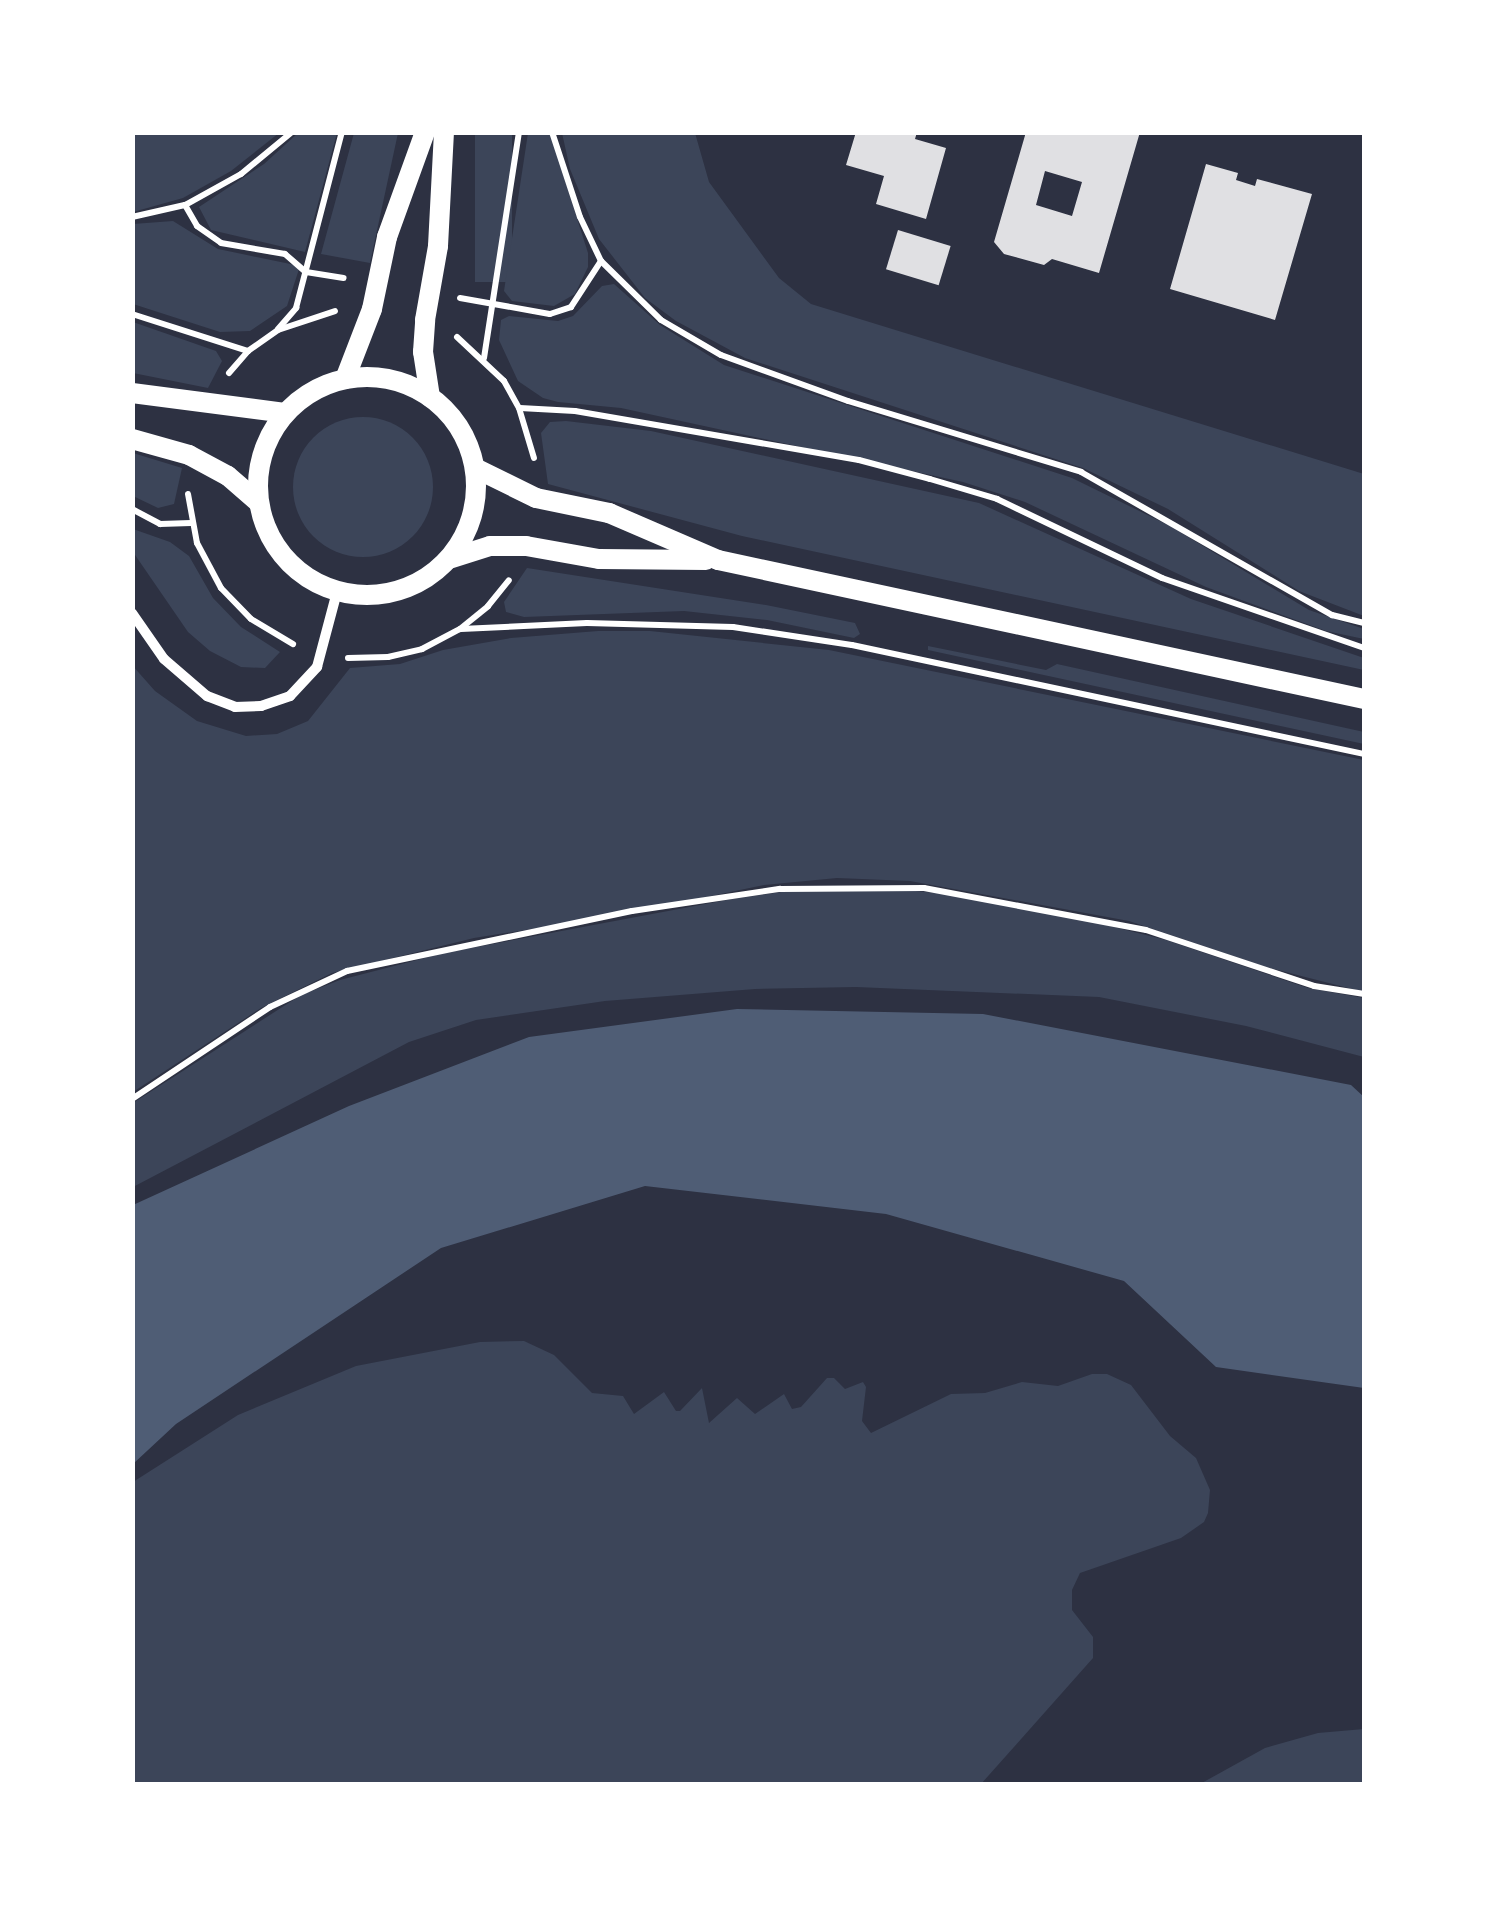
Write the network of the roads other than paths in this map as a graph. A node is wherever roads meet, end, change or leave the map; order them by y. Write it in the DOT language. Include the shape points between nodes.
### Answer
graph roads {
  1 [pos="425,132"];
  2 [pos="444,132"];
  3 [pos="346,379"];
  4 [pos="132,393"];
  5 [pos="430,397"];
  6 [pos="285,413"];
  7 [pos="132,438"];
  8 [pos="475,468"];
  9 [pos="258,502"];
  10 [pos="449,558"];
  11 [pos="718,560"];
  12 [pos="338,592"];
  13 [pos="132,613"];
  14 [pos="1364,698"];
  1 -- 3 [label="main road"];
  2 -- 5 [label="main road" via="438,246 424,320"];
  3 -- 5 [label="main road" via="384,378"];
  3 -- 6 [label="main road" via="322,386"];
  4 -- 6 [label="main road"];
  5 -- 8 [label="main road" via="464,436"];
  6 -- 9 [label="main road" via="261,458"];
  7 -- 9 [label="main road" via="189,456"];
  8 -- 10 [label="main road" via="472,517"];
  8 -- 11 [label="main road" via="536,498 610,513"];
  9 -- 12 [label="main road" via="275,546 292,566"];
  10 -- 11 [label="main road" via="490,546 526,546 599,558"];
  10 -- 12 [label="main road" via="402,590"];
  11 -- 14 [label="main road"];
  12 -- 13 [label="street" via="310,676 290,696 261,706 236,707 207,696 164,658"];
}
